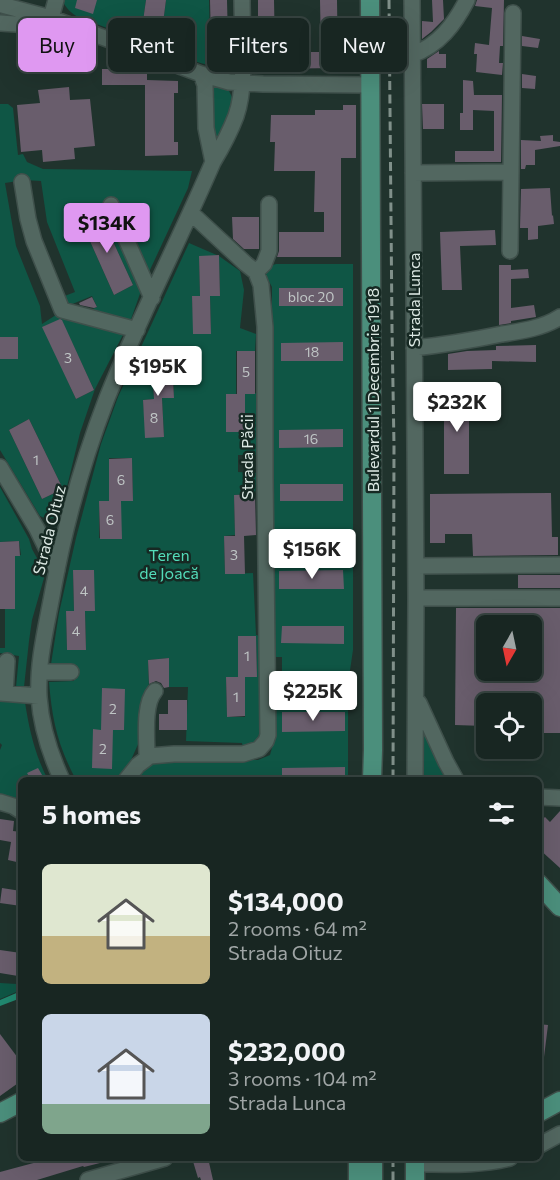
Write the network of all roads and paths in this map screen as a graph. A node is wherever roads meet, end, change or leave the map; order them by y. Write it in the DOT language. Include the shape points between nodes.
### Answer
graph roads {
  1 [pos="56,0"];
  2 [pos="242,0"];
  3 [pos="370,0"];
  4 [pos="412,0"];
  5 [pos="467,0"];
  6 [pos="2,5"];
  7 [pos="513,13"];
  8 [pos="51,18"];
  9 [pos="0,23"];
  10 [pos="18,25"];
  11 [pos="96,35"];
  12 [pos="412,55"];
  13 [pos="201,74"];
  14 [pos="242,83"];
  15 [pos="370,85"];
  16 [pos="213,162"];
  17 [pos="510,172"];
  18 [pos="413,173"];
  19 [pos="22,182"];
  20 [pos="269,204"];
  21 [pos="111,205"];
  22 [pos="191,213"];
  23 [pos="510,251"];
  24 [pos="256,272"];
  25 [pos="152,297"];
  26 [pos="560,316"];
  27 [pos="137,330"];
  28 [pos="414,348"];
  29 [pos="0,467"];
  30 [pos="37,529"];
  31 [pos="65,531"];
  32 [pos="560,565"];
  33 [pos="416,566"];
  34 [pos="57,570"];
  35 [pos="416,598"];
  36 [pos="560,598"];
  37 [pos="7,661"];
  38 [pos="40,672"];
  39 [pos="71,672"];
  40 [pos="155,691"];
  41 [pos="2,693"];
  42 [pos="39,696"];
  43 [pos="416,698"];
  44 [pos="147,758"];
  45 [pos="61,777"];
  46 [pos="128,777"];
  47 [pos="372,777"];
  48 [pos="415,777"];
  49 [pos="454,777"];
  50 [pos="542,797"];
  51 [pos="560,798"];
  52 [pos="0,802"];
  53 [pos="18,809"];
  54 [pos="560,1101"];
  55 [pos="18,1104"];
  56 [pos="542,1111"];
  57 [pos="0,1113"];
  58 [pos="560,1134"];
  59 [pos="542,1144"];
  60 [pos="154,1161"];
  61 [pos="358,1161"];
  62 [pos="373,1161"];
  63 [pos="498,1161"];
  64 [pos="415,1167"];
  65 [pos="88,1180"];
  66 [pos="358,1180"];
  67 [pos="373,1180"];
  1 -- 8 [label="street"];
  2 -- 14 [label="street, Strada Oituz"];
  3 -- 15 [label="main road, Bulevardul 1 Decembrie 1918"];
  4 -- 12 [label="street, Strada Lunca"];
  5 -- 12 [label="street" via="441,37"];
  6 -- 8 [label="street"];
  7 -- 17 [label="street"];
  9 -- 10 [label="street"];
  11 -- 13 [label="street"];
  12 -- 18 [label="street, Strada Lunca"];
  13 -- 14 [label="street"];
  13 -- 16 [label="street"];
  14 -- 15 [label="street"];
  14 -- 16 [label="street, Strada Oituz" via="236,115"];
  15 -- 47 [label="main road, Bulevardul 1 Decembrie 1918"];
  16 -- 22 [label="street, Strada Oituz"];
  17 -- 18 [label="street"];
  17 -- 23 [label="street"];
  18 -- 28 [label="street, Strada Lunca"];
  19 -- 27 [label="street" via="34,241 62,310"];
  20 -- 24 [label="street" via="269,251"];
  21 -- 25 [label="street"];
  22 -- 24 [label="street"];
  22 -- 25 [label="street, Strada Oituz"];
  24 -- 44 [label="street, Strada Păcii" via="265,327 268,735 259,749 243,754"];
  25 -- 27 [label="street, Strada Oituz"];
  26 -- 28 [label="street" via="520,331"];
  27 -- 31 [label="street, Strada Oituz" via="98,423"];
  28 -- 33 [label="street, Strada Lunca"];
  29 -- 30 [label="street"];
  30 -- 31 [label="street" via="51,534"];
  30 -- 34 [label="street"];
  31 -- 34 [label="street, Strada Oituz"];
  32 -- 33 [label="street"];
  33 -- 35 [label="street, Strada Lunca"];
  34 -- 38 [label="street, Strada Oituz"];
  35 -- 36 [label="street"];
  35 -- 43 [label="street, Strada Lunca"];
  37 -- 41 [label="street"];
  38 -- 39 [label="street"];
  38 -- 42 [label="street, Strada Oituz"];
  40 -- 44 [label="street" via="148,707"];
  41 -- 42 [label="street"];
  42 -- 45 [label="street, Strada Oituz" via="47,742"];
  43 -- 48 [label="street, Strada Lunca"];
  43 -- 49 [label="street"];
  44 -- 46 [label="street"];
  50 -- 51 [label="street"];
  52 -- 53 [label="street"];
  54 -- 56 [label="main road"];
  55 -- 57 [label="main road"];
  58 -- 59 [label="street"];
  60 -- 65 [label="street"];
  61 -- 66 [label="main road"];
  62 -- 67 [label="main road"];
  63 -- 64 [label="street"];
}
